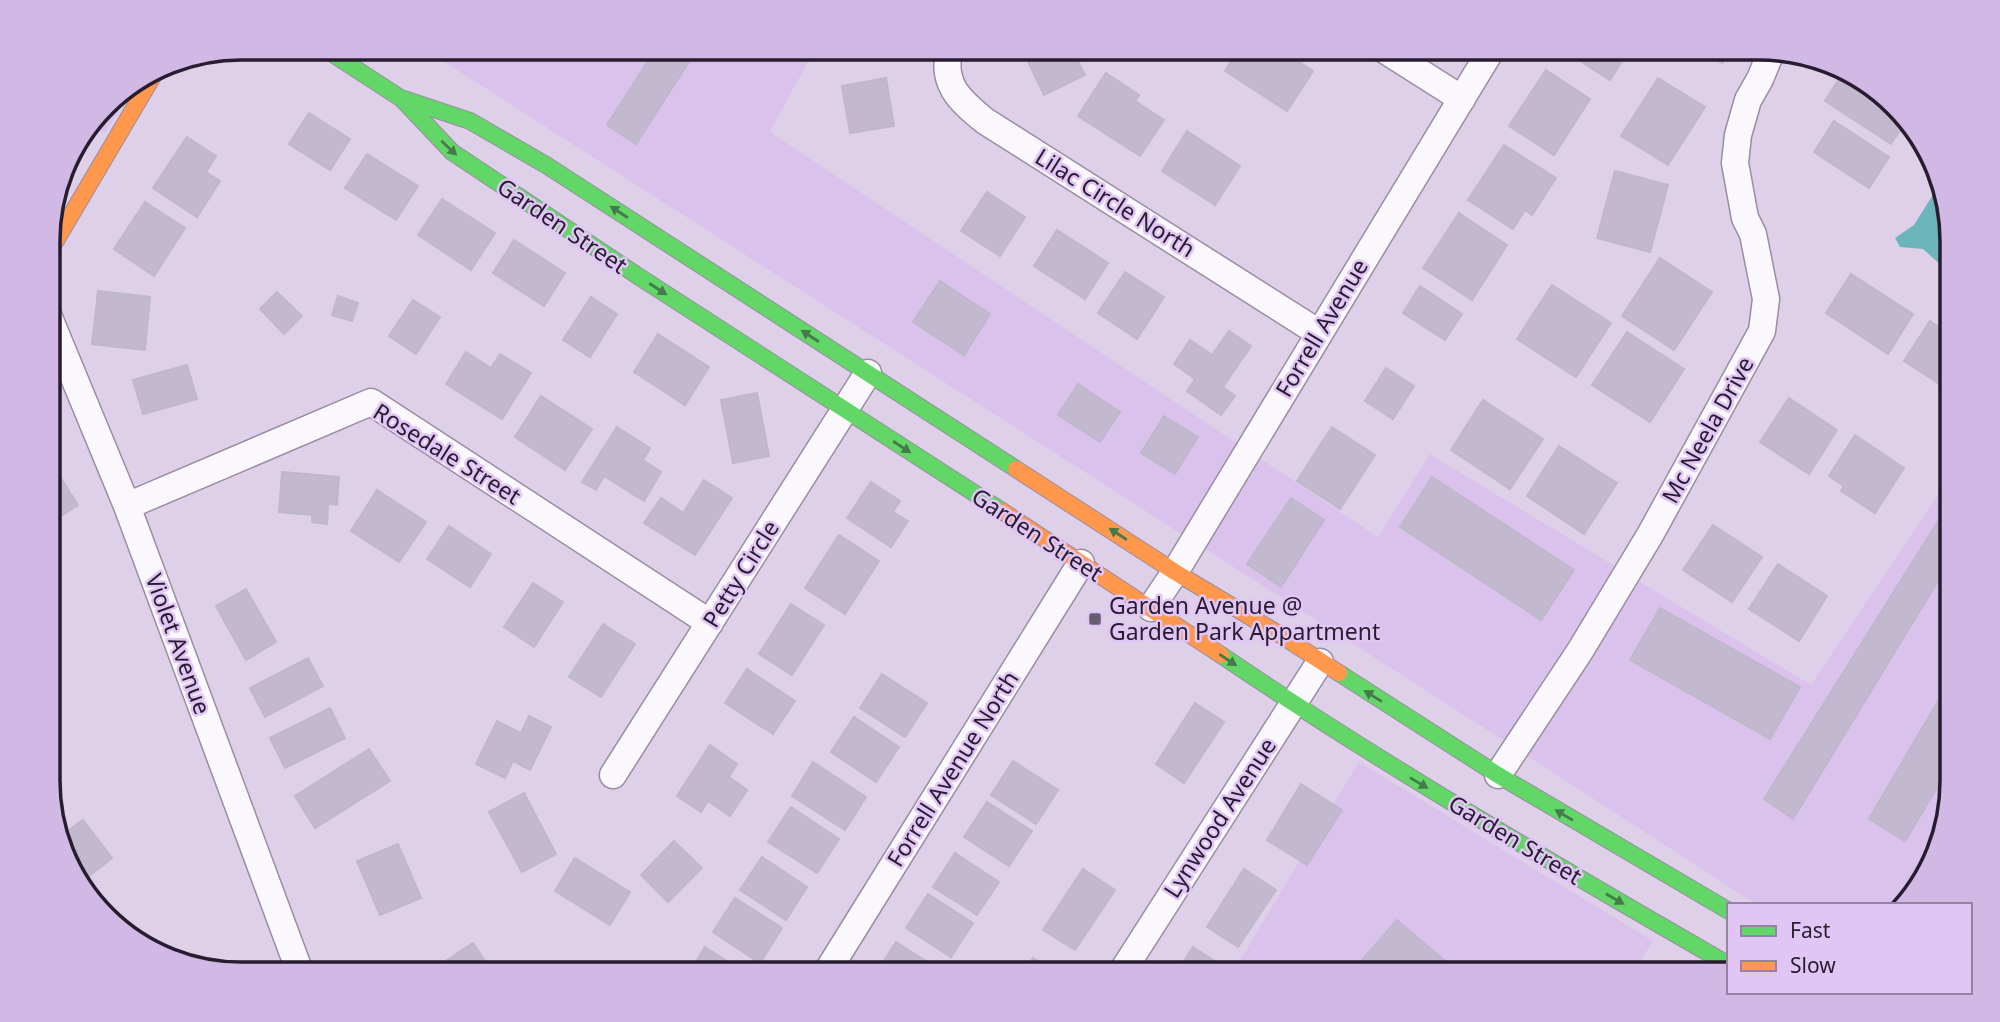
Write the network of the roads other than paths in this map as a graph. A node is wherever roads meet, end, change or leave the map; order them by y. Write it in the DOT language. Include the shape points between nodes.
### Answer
graph roads {
  1 [pos="340,59"];
  2 [pos="947,59"];
  3 [pos="1399,59"];
  4 [pos="1486,59"];
  5 [pos="1768,60"];
  6 [pos="147,86"];
  7 [pos="402,99"];
  8 [pos="1462,99"];
  9 [pos="60,234"];
  10 [pos="1319,332"];
  11 [pos="60,344"];
  12 [pos="868,373"];
  13 [pos="845,410"];
  14 [pos="127,506"];
  15 [pos="1081,563"];
  16 [pos="1175,572"];
  17 [pos="1151,608"];
  18 [pos="710,623"];
  19 [pos="1320,662"];
  20 [pos="1293,704"];
  21 [pos="613,775"];
  22 [pos="1498,775"];
  23 [pos="1727,910"];
  24 [pos="297,962"];
  25 [pos="833,962"];
  26 [pos="1128,962"];
  27 [pos="1724,962"];
  1 -- 7 [label="main road, Garden Street"];
  2 -- 10 [label="street, Lilac Circle North" via="948,80 985,121"];
  3 -- 8 [label="street"];
  4 -- 8 [label="street, Forrell Avenue"];
  5 -- 22 [label="street, Mc Neela Drive" via="1748,100 1735,163 1766,299 1762,331 1643,547"];
  6 -- 9 [label="main road"];
  12 -- 7 [label="main road, Garden Street, one-way" via="546,165 470,121"];
  7 -- 13 [label="main road, Garden Street, one-way" via="452,152"];
  8 -- 10 [label="street, Forrell Avenue"];
  10 -- 16 [label="street, Forrell Avenue"];
  11 -- 14 [label="street, Violet Avenue"];
  12 -- 13 [label="street, Petty Circle"];
  16 -- 12 [label="main road, Garden Street, one-way"];
  13 -- 15 [label="main road, Garden Street, one-way"];
  13 -- 18 [label="street, Petty Circle"];
  14 -- 18 [label="street, Rosedale Street" via="372,402"];
  14 -- 24 [label="street, Violet Avenue"];
  15 -- 17 [label="main road, Garden Street"];
  15 -- 25 [label="street, Forrell Avenue North"];
  16 -- 17 [label="street, Forrell Avenue"];
  16 -- 19 [label="main road, Garden Street"];
  17 -- 20 [label="main road, Garden Street, one-way"];
  18 -- 21 [label="street, Petty Circle"];
  19 -- 20 [label="street, Lynwood Avenue"];
  22 -- 19 [label="main road, Garden Street, one-way"];
  20 -- 26 [label="street, Lynwood Avenue"];
  20 -- 27 [label="main road, Garden Street, one-way" via="1502,834"];
  23 -- 22 [label="main road, Garden Street, one-way"];
}
